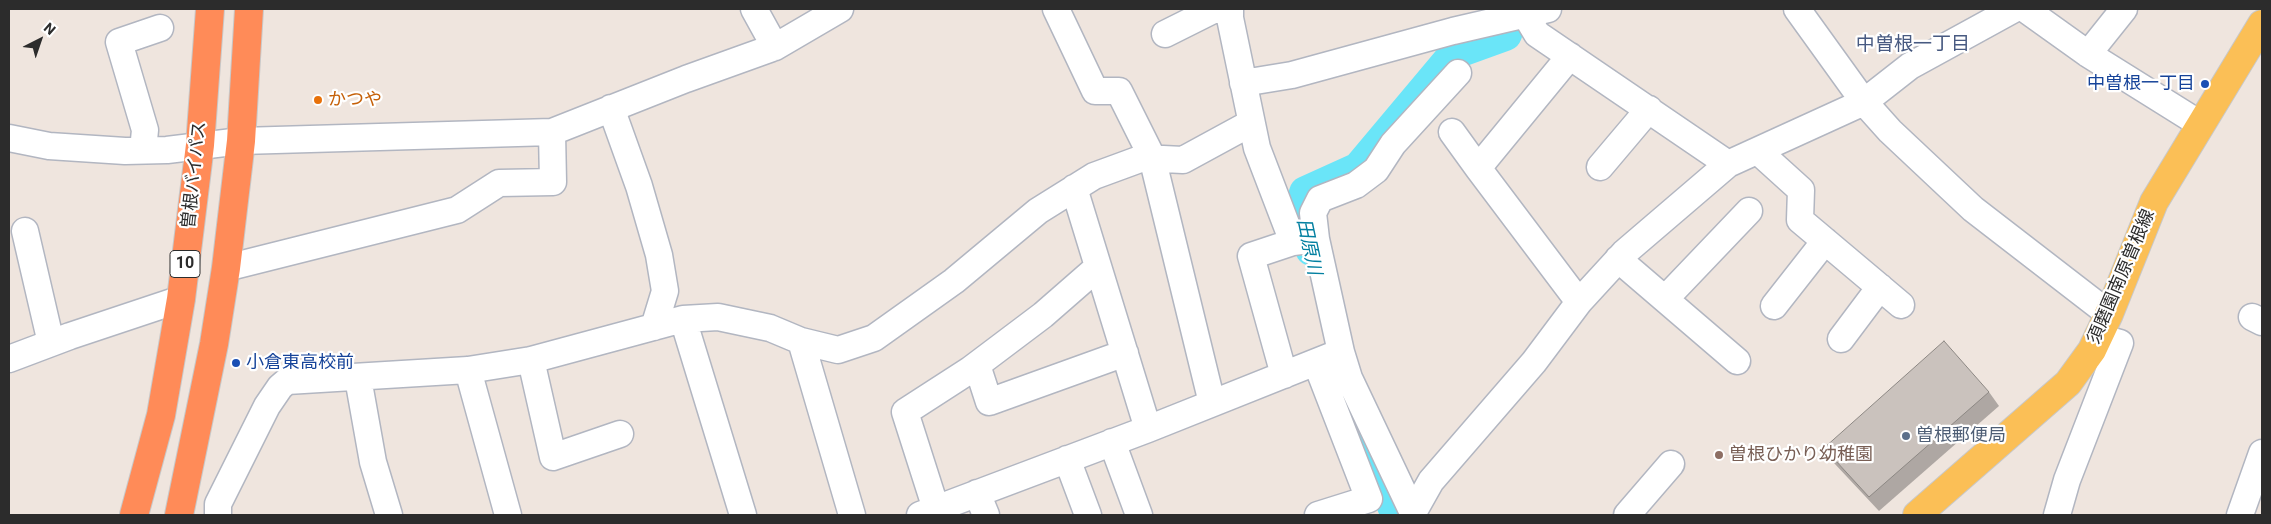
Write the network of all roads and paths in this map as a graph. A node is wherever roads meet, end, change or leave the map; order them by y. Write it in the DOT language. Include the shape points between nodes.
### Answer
graph roads {
  1 [pos="210,9"];
  2 [pos="249,9"];
  3 [pos="754,9"];
  4 [pos="840,9"];
  5 [pos="1056,9"];
  6 [pos="1230,9"];
  7 [pos="1797,9"];
  8 [pos="2014,9"];
  9 [pos="2025,9"];
  10 [pos="2124,9"];
  11 [pos="1537,11"];
  12 [pos="2262,24"];
  13 [pos="160,28"];
  14 [pos="1165,34"];
  15 [pos="775,48"];
  16 [pos="2088,54"];
  17 [pos="1570,56"];
  18 [pos="1458,73"];
  19 [pos="1243,83"];
  20 [pos="1864,102"];
  21 [pos="611,108"];
  22 [pos="1649,108"];
  23 [pos="1251,123"];
  24 [pos="2200,124"];
  25 [pos="552,132"];
  26 [pos="1452,132"];
  27 [pos="9,138"];
  28 [pos="241,141"];
  29 [pos="200,145"];
  30 [pos="143,150"];
  31 [pos="1759,152"];
  32 [pos="1152,157"];
  33 [pos="1728,164"];
  34 [pos="1600,167"];
  35 [pos="1478,168"];
  36 [pos="1074,188"];
  37 [pos="1749,211"];
  38 [pos="25,231"];
  39 [pos="1304,241"];
  40 [pos="1825,241"];
  41 [pos="1618,259"];
  42 [pos="1098,267"];
  43 [pos="226,268"];
  44 [pos="1880,287"];
  45 [pos="181,299"];
  46 [pos="1665,299"];
  47 [pos="1579,302"];
  48 [pos="1901,305"];
  49 [pos="1774,306"];
  50 [pos="683,319"];
  51 [pos="2104,325"];
  52 [pos="654,327"];
  53 [pos="1841,339"];
  54 [pos="800,341"];
  55 [pos="51,343"];
  56 [pos="1341,352"];
  57 [pos="1125,353"];
  58 [pos="9,359"];
  59 [pos="531,360"];
  60 [pos="1737,361"];
  61 [pos="1316,362"];
  62 [pos="977,365"];
  63 [pos="468,370"];
  64 [pos="1284,374"];
  65 [pos="358,378"];
  66 [pos="1212,403"];
  67 [pos="1148,429"];
  68 [pos="620,434"];
  69 [pos="1112,442"];
  70 [pos="2262,453"];
  71 [pos="1067,459"];
  72 [pos="1671,464"];
  73 [pos="1399,485"];
  74 [pos="1369,499"];
  75 [pos="982,504"];
  76 [pos="928,512"];
  77 [pos="1413,514"];
  78 [pos="134,515"];
  79 [pos="179,515"];
  80 [pos="218,515"];
  81 [pos="389,515"];
  82 [pos="508,515"];
  83 [pos="743,515"];
  84 [pos="852,515"];
  85 [pos="1088,515"];
  86 [pos="1139,515"];
  87 [pos="1318,515"];
  88 [pos="1627,515"];
  89 [pos="1917,515"];
  90 [pos="2057,515"];
  91 [pos="2240,515"];
  1 -- 29 [label="highway, 曽根バイパス / 10"];
  2 -- 28 [label="highway, 10"];
  3 -- 15 [label="street"];
  4 -- 15 [label="street"];
  5 -- 32 [label="street" via="1095,91 1119,91"];
  6 -- 14 [label="street" via="1213,10"];
  6 -- 19 [label="street"];
  7 -- 20 [label="street"];
  8 -- 20 [label="street" via="1910,66"];
  9 -- 16 [label="street"];
  10 -- 16 [label="street"];
  11 -- 17 [label="street" via="1537,34"];
  11 -- 19 [label="street" via="1292,75"];
  12 -- 24 [label="main road, 須磨園南原曽根線"];
  13 -- 30 [label="street" via="119,42 145,130"];
  15 -- 21 [label="street"];
  16 -- 24 [label="street"];
  17 -- 22 [label="street"];
  17 -- 35 [label="street"];
  18 -- 39 [label="street" via="1393,144 1376,170 1356,185 1320,198"];
  19 -- 23 [label="street"];
  20 -- 31 [label="street"];
  20 -- 51 [label="street" via="1973,210"];
  21 -- 25 [label="street"];
  21 -- 52 [label="street" via="659,255 664,292"];
  22 -- 33 [label="street"];
  22 -- 34 [label="street"];
  23 -- 32 [label="street" via="1184,160"];
  23 -- 39 [label="street" via="1257,148"];
  24 -- 51 [label="main road, 須磨園南原曽根線" via="2154,202"];
  25 -- 28 [label="street"];
  25 -- 43 [label="street" via="553,182 499,183 457,210"];
  26 -- 35 [label="street"];
  27 -- 30 [label="street" via="49,146"];
  28 -- 29 [label="street"];
  28 -- 43 [label="highway, 10"];
  29 -- 30 [label="street"];
  29 -- 45 [label="highway, 曽根バイパス / 10"];
  31 -- 33 [label="street"];
  31 -- 40 [label="street" via="1802,190 1800,220"];
  32 -- 36 [label="street" via="1094,176"];
  32 -- 66 [label="street"];
  33 -- 41 [label="street"];
  35 -- 47 [label="street"];
  36 -- 42 [label="street"];
  36 -- 54 [label="street" via="1038,211 954,281 874,338 838,350"];
  37 -- 46 [label="street"];
  38 -- 55 [label="street"];
  39 -- 56 [label="street"];
  39 -- 64 [label="street" via="1251,256"];
  40 -- 44 [label="street"];
  40 -- 49 [label="street"];
  41 -- 46 [label="street"];
  41 -- 47 [label="street"];
  42 -- 57 [label="street"];
  42 -- 62 [label="street"];
  43 -- 79 [label="highway, 10"];
  44 -- 48 [label="street"];
  44 -- 53 [label="street"];
  45 -- 55 [label="street"];
  45 -- 78 [label="highway, 曽根バイパス / 10" via="160,415"];
  46 -- 60 [label="street"];
  47 -- 77 [label="street" via="1534,362 1431,481"];
  50 -- 52 [label="street"];
  50 -- 54 [label="street" via="718,317 770,328"];
  50 -- 83 [label="street"];
  51 -- 89 [label="main road, 須磨園南原曽根線" via="2092,350 2068,383"];
  51 -- 90 [label="street" via="2120,343 2067,480"];
  52 -- 59 [label="street"];
  54 -- 84 [label="street"];
  55 -- 58 [label="street"];
  56 -- 61 [label="street"];
  56 -- 73 [label="street" via="1349,378"];
  57 -- 62 [label="street" via="989,402"];
  57 -- 67 [label="street"];
  59 -- 63 [label="street"];
  59 -- 68 [label="street" via="553,457"];
  61 -- 64 [label="street"];
  61 -- 74 [label="street"];
  62 -- 76 [label="street" via="905,412"];
  63 -- 65 [label="street"];
  63 -- 82 [label="street"];
  64 -- 66 [label="street"];
  65 -- 80 [label="street" via="287,381 280,387 267,406 218,504"];
  65 -- 81 [label="street" via="373,462"];
  66 -- 67 [label="street"];
  67 -- 69 [label="street"];
  69 -- 71 [label="street"];
  69 -- 86 [label="street"];
  70 -- 91 [label="street"];
  71 -- 75 [label="street"];
  71 -- 85 [label="street"];
  72 -- 88 [label="street"];
  73 -- 74 [label="street"];
  73 -- 77 [label="street"];
  74 -- 87 [label="street"];
  75 -- 76 [label="street"];
}
